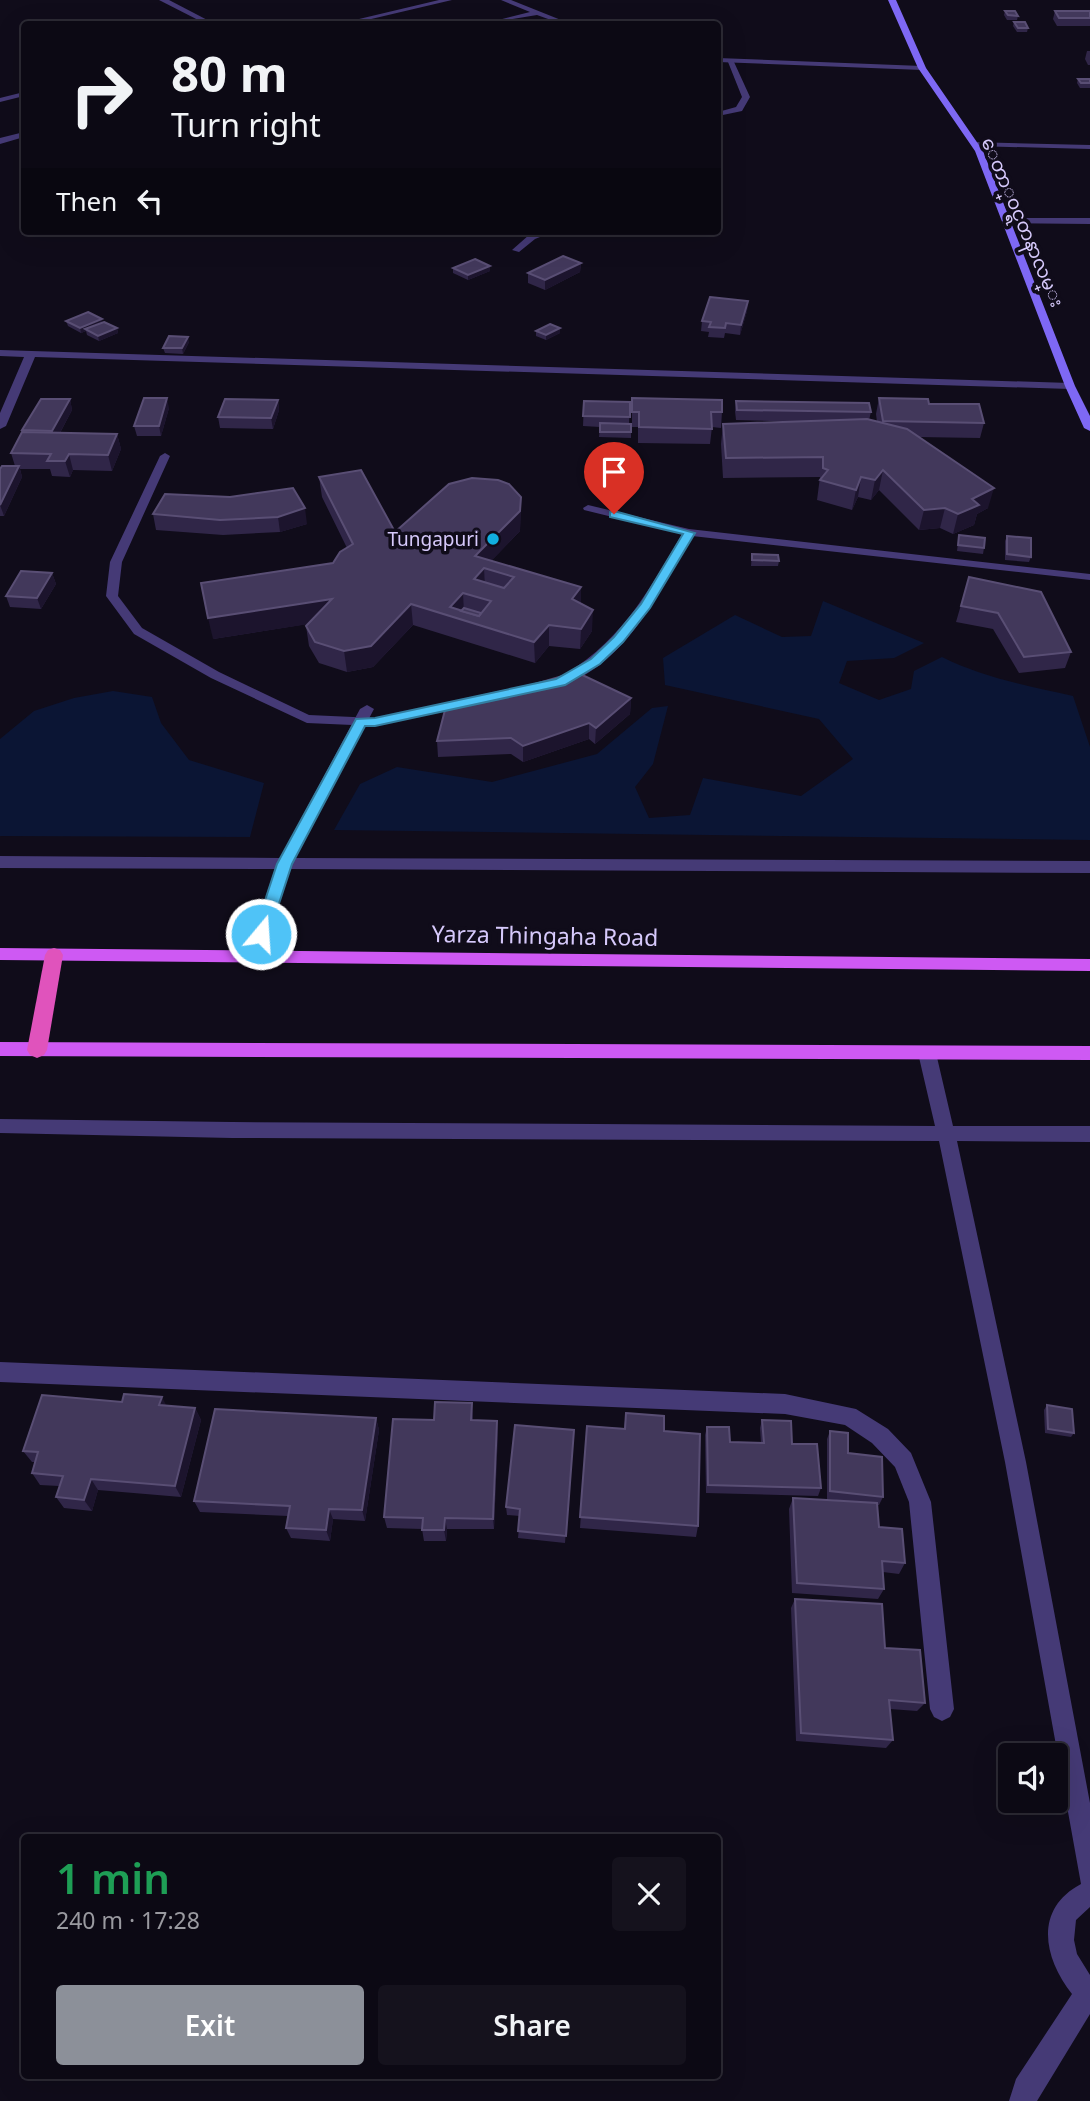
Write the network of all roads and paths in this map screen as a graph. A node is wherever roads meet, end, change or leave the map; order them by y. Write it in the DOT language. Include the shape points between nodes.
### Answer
graph roads {
  1 [pos="163,0"];
  2 [pos="448,0"];
  3 [pos="505,0"];
  4 [pos="892,0"];
  5 [pos="536,13"];
  6 [pos="205,21"];
  7 [pos="355,21"];
  8 [pos="500,21"];
  9 [pos="559,21"];
  10 [pos="721,60"];
  11 [pos="731,62"];
  12 [pos="922,68"];
  13 [pos="21,95"];
  14 [pos="0,100"];
  15 [pos="721,113"];
  16 [pos="21,136"];
  17 [pos="0,141"];
  18 [pos="974,144"];
  19 [pos="1090,147"];
  20 [pos="1008,221"];
  21 [pos="1090,221"];
  22 [pos="538,235"];
  23 [pos="516,250"];
  24 [pos="0,354"];
  25 [pos="31,354"];
  26 [pos="1070,386"];
  27 [pos="0,426"];
  28 [pos="1090,428"];
  29 [pos="164,456"];
  30 [pos="588,508"];
  31 [pos="690,533"];
  32 [pos="1090,576"];
  33 [pos="548,685"];
  34 [pos="522,690"];
  35 [pos="364,716"];
  36 [pos="0,862"];
  37 [pos="285,864"];
  38 [pos="1090,867"];
  39 [pos="0,954"];
  40 [pos="54,955"];
  41 [pos="254,957"];
  42 [pos="1090,965"];
  43 [pos="0,1049"];
  44 [pos="37,1050"];
  45 [pos="927,1053"];
  46 [pos="1090,1053"];
  47 [pos="0,1126"];
  48 [pos="946,1132"];
  49 [pos="1090,1134"];
  50 [pos="0,1372"];
  51 [pos="942,1709"];
  52 [pos="1090,1875"];
  53 [pos="1090,1893"];
  54 [pos="1089,1993"];
  55 [pos="1023,2101"];
  1 -- 6 [label="street"];
  2 -- 7 [label="street"];
  3 -- 5 [label="street"];
  4 -- 12 [label="main road, ေတာ္၀င္ရတနာလမ္း"];
  5 -- 8 [label="street"];
  5 -- 9 [label="street"];
  10 -- 11 [label="street"];
  11 -- 12 [label="street"];
  11 -- 15 [label="lane" via="746,97 739,109"];
  12 -- 18 [label="main road, ေတာ္၀င္ရတနာလမ္း"];
  13 -- 14 [label="street"];
  16 -- 17 [label="street"];
  18 -- 19 [label="lane"];
  18 -- 20 [label="main road, ေတာ္၀င္ရတနာလမ္း"];
  20 -- 21 [label="street"];
  20 -- 26 [label="main road, ေတာ္၀င္ရတနာလမ္း"];
  22 -- 23 [label="lane"];
  24 -- 25 [label="street"];
  25 -- 26 [label="street"];
  25 -- 27 [label="street"];
  26 -- 28 [label="main road, ေတာ္၀င္ရတနာလမ္း"];
  29 -- 35 [label="lane" via="116,562 112,596 138,631 307,719"];
  30 -- 31 [label="lane"];
  31 -- 32 [label="lane"];
  31 -- 33 [label="lane" via="646,605 618,639 596,661"];
  34 -- 35 [label="lane" via="375,722"];
  35 -- 37 [label="street"];
  36 -- 37 [label="street"];
  37 -- 38 [label="street"];
  37 -- 41 [label="street"];
  39 -- 40 [label="main road, Yarza Thingaha Road"];
  40 -- 41 [label="main road, Yarza Thingaha Road"];
  40 -- 44 [label="highway"];
  41 -- 42 [label="main road, Yarza Thingaha Road"];
  43 -- 44 [label="main road"];
  44 -- 45 [label="main road"];
  45 -- 46 [label="main road"];
  45 -- 48 [label="street"];
  47 -- 48 [label="street"];
  48 -- 49 [label="street"];
  48 -- 52 [label="street" via="1042,1595"];
  50 -- 51 [label="street" via="785,1404 849,1416 880,1436 903,1460 920,1502"];
  53 -- 54 [label="street" via="1077,1898 1060,1931 1072,1975"];
  54 -- 55 [label="street" via="1026,2089"];
}
